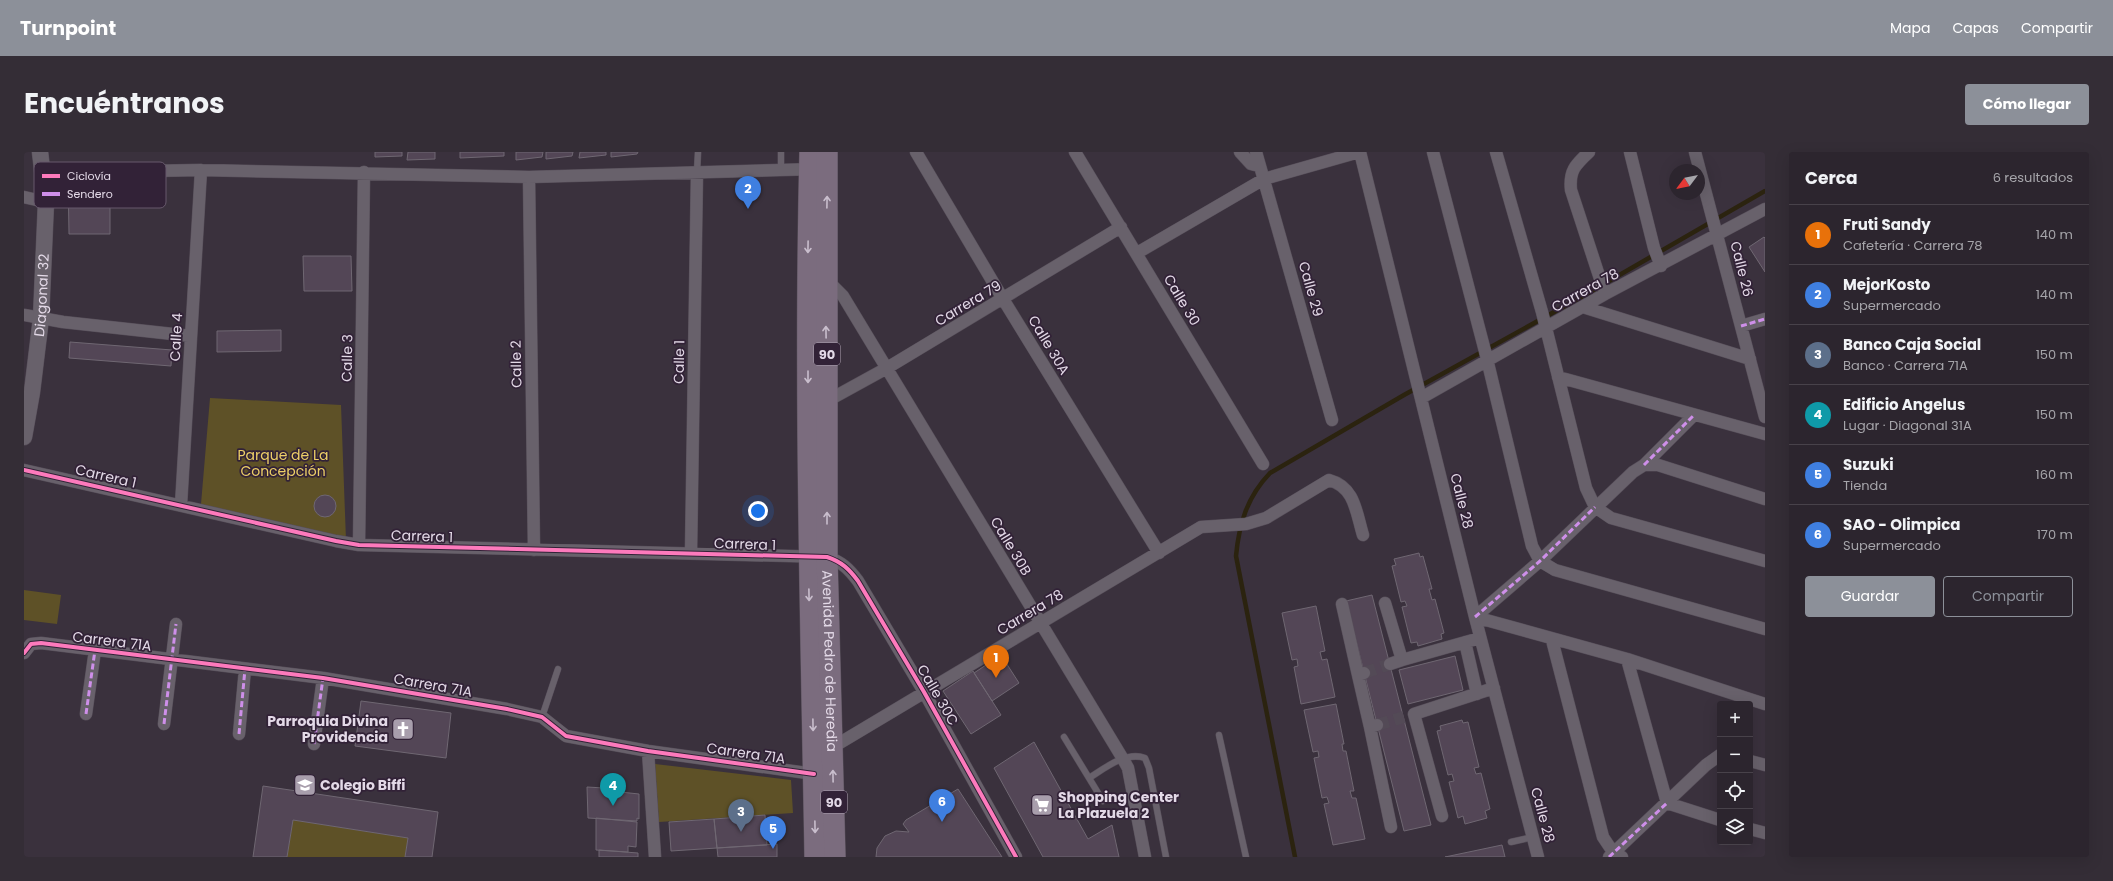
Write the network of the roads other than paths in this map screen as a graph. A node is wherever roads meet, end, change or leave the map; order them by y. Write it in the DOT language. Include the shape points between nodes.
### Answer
graph roads {
  1 [pos="40,152"];
  2 [pos="698,152"];
  3 [pos="781,152"];
  4 [pos="916,152"];
  5 [pos="1075,152"];
  6 [pos="1240,152"];
  7 [pos="1256,152"];
  8 [pos="1360,152"];
  9 [pos="1433,152"];
  10 [pos="1496,152"];
  11 [pos="1588,152"];
  12 [pos="1630,152"];
  13 [pos="1695,152"];
  14 [pos="818,160"];
  15 [pos="41,162"];
  16 [pos="1259,166"];
  17 [pos="202,170"];
  18 [pos="781,170"];
  19 [pos="166,171"];
  20 [pos="364,172"];
  21 [pos="697,172"];
  22 [pos="529,177"];
  23 [pos="1264,179"];
  24 [pos="24,197"];
  25 [pos="34,199"];
  26 [pos="46,208"];
  27 [pos="1765,209"];
  28 [pos="1121,227"];
  29 [pos="1717,230"];
  30 [pos="1136,253"];
  31 [pos="1660,262"];
  32 [pos="817,284"];
  33 [pos="1604,292"];
  34 [pos="1003,299"];
  35 [pos="1583,307"];
  36 [pos="24,315"];
  37 [pos="41,318"];
  38 [pos="1765,319"];
  39 [pos="1544,322"];
  40 [pos="1741,326"];
  41 [pos="192,336"];
  42 [pos="1487,358"];
  43 [pos="1750,359"];
  44 [pos="887,368"];
  45 [pos="1558,377"];
  46 [pos="1421,396"];
  47 [pos="828,400"];
  48 [pos="1694,414"];
  49 [pos="1765,417"];
  50 [pos="1332,420"];
  51 [pos="1765,434"];
  52 [pos="24,437"];
  53 [pos="1263,464"];
  54 [pos="1644,465"];
  55 [pos="24,470"];
  56 [pos="1765,499"];
  57 [pos="182,505"];
  58 [pos="1595,507"];
  59 [pos="1363,535"];
  60 [pos="359,545"];
  61 [pos="534,550"];
  62 [pos="691,553"];
  63 [pos="1159,553"];
  64 [pos="818,557"];
  65 [pos="1540,561"];
  66 [pos="1765,561"];
  67 [pos="1385,603"];
  68 [pos="1342,604"];
  69 [pos="1475,616"];
  70 [pos="176,624"];
  71 [pos="1040,624"];
  72 [pos="1765,629"];
  73 [pos="1480,638"];
  74 [pos="1552,640"];
  75 [pos="1465,642"];
  76 [pos="95,650"];
  77 [pos="24,654"];
  78 [pos="172,659"];
  79 [pos="1627,659"];
  80 [pos="1402,660"];
  81 [pos="1390,664"];
  82 [pos="245,669"];
  83 [pos="558,669"];
  84 [pos="323,678"];
  85 [pos="1494,688"];
  86 [pos="924,692"];
  87 [pos="1477,694"];
  88 [pos="1765,704"];
  89 [pos="86,714"];
  90 [pos="542,717"];
  91 [pos="164,724"];
  92 [pos="239,734"];
  93 [pos="1219,735"];
  94 [pos="1064,737"];
  95 [pos="314,744"];
  96 [pos="833,747"];
  97 [pos="648,751"];
  98 [pos="1717,757"];
  99 [pos="1123,759"];
  100 [pos="1753,761"];
  101 [pos="1765,765"];
  102 [pos="814,774"];
  103 [pos="1089,778"];
  104 [pos="1103,801"];
  105 [pos="1667,803"];
  106 [pos="1442,816"];
  107 [pos="1717,819"];
  108 [pos="1392,827"];
  109 [pos="1753,830"];
  110 [pos="1765,833"];
  111 [pos="1533,837"];
  112 [pos="1511,842"];
  113 [pos="1615,855"];
  114 [pos="655,857"];
  115 [pos="816,857"];
  116 [pos="835,857"];
  117 [pos="1016,857"];
  118 [pos="1145,857"];
  119 [pos="1166,857"];
  120 [pos="1246,857"];
  121 [pos="1538,857"];
  1 -- 15 [label="street, Diagonal 32"];
  2 -- 21 [label="lane"];
  3 -- 18 [label="lane"];
  4 -- 34 [label="street, Calle 30A"];
  5 -- 28 [label="street, Calle 30"];
  6 -- 16 [label="street" via="1251,164"];
  7 -- 16 [label="street, Calle 29"];
  8 -- 23 [label="street"];
  8 -- 46 [label="street, Calle 28"];
  9 -- 42 [label="street"];
  10 -- 39 [label="street"];
  11 -- 33 [label="street" via="1570,177 1571,190"];
  12 -- 31 [label="street" via="1654,248"];
  13 -- 29 [label="street, Calle 26"];
  14 -- 18 [label="street"];
  14 -- 32 [label="highway, Avenida Pedro de Heredia / 90"];
  16 -- 23 [label="street, Calle 29"];
  17 -- 19 [label="street"];
  17 -- 20 [label="street"];
  17 -- 41 [label="street, Calle 4"];
  18 -- 21 [label="street"];
  20 -- 22 [label="street"];
  20 -- 60 [label="street, Calle 3"];
  21 -- 22 [label="street"];
  21 -- 62 [label="street, Calle 1"];
  22 -- 61 [label="street, Calle 2"];
  23 -- 30 [label="street"];
  23 -- 50 [label="street, Calle 29"];
  24 -- 25 [label="street"];
  26 -- 37 [label="street, Diagonal 32"];
  27 -- 29 [label="street, Carrera 78"];
  28 -- 30 [label="street, Calle 30"];
  28 -- 34 [label="street, Carrera 79"];
  29 -- 31 [label="street, Carrera 78"];
  29 -- 40 [label="street, Calle 26"];
  30 -- 53 [label="street, Calle 30"];
  31 -- 33 [label="street, Carrera 78"];
  32 -- 44 [label="street, Calle 30B" via="833,286 843,296"];
  47 -- 32 [label="highway, Avenida Pedro de Heredia / 90, one-way"];
  32 -- 64 [label="highway, Avenida Pedro de Heredia / 90, one-way"];
  33 -- 35 [label="street, Carrera 78"];
  34 -- 44 [label="street, Carrera 79"];
  34 -- 63 [label="street, Calle 30A"];
  35 -- 39 [label="street, Carrera 78"];
  35 -- 43 [label="street"];
  36 -- 37 [label="street"];
  37 -- 41 [label="street"];
  37 -- 52 [label="street, Diagonal 32"];
  38 -- 40 [label="street"];
  39 -- 42 [label="street, Carrera 78"];
  39 -- 45 [label="street"];
  40 -- 43 [label="street, Calle 26"];
  41 -- 57 [label="street, Calle 4"];
  42 -- 46 [label="street, Carrera 78"];
  42 -- 65 [label="street" via="1532,546"];
  43 -- 49 [label="street, Calle 26"];
  44 -- 47 [label="street, Carrera 79"];
  44 -- 71 [label="street, Calle 30B"];
  45 -- 48 [label="street"];
  45 -- 58 [label="street" via="1586,488"];
  46 -- 69 [label="street, Calle 28"];
  64 -- 47 [label="highway, Avenida Pedro de Heredia / 90, one-way"];
  48 -- 51 [label="street"];
  48 -- 54 [label="street"];
  54 -- 56 [label="street" via="1658,465"];
  54 -- 58 [label="street"];
  55 -- 57 [label="street, Carrera 1"];
  57 -- 60 [label="street, Carrera 1"];
  58 -- 65 [label="street"];
  58 -- 66 [label="street" via="1611,518"];
  59 -- 63 [label="street, Carrera 78" via="1349,492 1339,483 1329,480 1266,518 1243,524 1206,526"];
  60 -- 61 [label="street, Carrera 1"];
  61 -- 62 [label="street, Carrera 1"];
  62 -- 64 [label="street, Carrera 1"];
  63 -- 71 [label="street, Carrera 78"];
  64 -- 86 [label="street, Calle 30C" via="839,561 849,569"];
  64 -- 96 [label="highway, Avenida Pedro de Heredia / 90"];
  64 -- 102 [label="highway, Avenida Pedro de Heredia / 90, one-way"];
  65 -- 69 [label="street"];
  65 -- 72 [label="street" via="1555,570"];
  67 -- 80 [label="street"];
  68 -- 108 [label="street" via="1374,726"];
  69 -- 73 [label="street, Calle 28"];
  69 -- 74 [label="street"];
  70 -- 78 [label="street"];
  71 -- 86 [label="street, Carrera 78"];
  71 -- 99 [label="street, Calle 30B"];
  73 -- 75 [label="street"];
  73 -- 85 [label="street, Calle 28"];
  74 -- 79 [label="street"];
  74 -- 113 [label="street" via="1603,837"];
  75 -- 80 [label="street"];
  75 -- 87 [label="street"];
  76 -- 77 [label="street, Carrera 71A" via="41,643 30,644"];
  76 -- 78 [label="street, Carrera 71A"];
  76 -- 89 [label="street"];
  78 -- 82 [label="street, Carrera 71A"];
  78 -- 91 [label="street"];
  79 -- 88 [label="street"];
  79 -- 105 [label="street"];
  80 -- 81 [label="street"];
  82 -- 84 [label="street, Carrera 71A"];
  82 -- 92 [label="street"];
  83 -- 90 [label="lane"];
  84 -- 90 [label="street, Carrera 71A"];
  84 -- 95 [label="street"];
  85 -- 87 [label="street"];
  85 -- 111 [label="street, Calle 28"];
  86 -- 96 [label="street, Carrera 78"];
  86 -- 117 [label="street, Calle 30C"];
  87 -- 106 [label="street" via="1409,716"];
  90 -- 97 [label="street, Carrera 71A" via="566,736"];
  93 -- 120 [label="lane"];
  94 -- 103 [label="lane"];
  116 -- 96 [label="highway, Avenida Pedro de Heredia / 90, one-way"];
  97 -- 102 [label="street, Carrera 71A"];
  97 -- 114 [label="street"];
  98 -- 105 [label="street"];
  99 -- 103 [label="lane"];
  99 -- 118 [label="street, Calle 30B" via="1128,768"];
  99 -- 119 [label="lane" via="1137,755 1145,758 1150,768"];
  100 -- 101 [label="street"];
  102 -- 115 [label="highway, Avenida Pedro de Heredia / 90, one-way"];
  103 -- 104 [label="lane"];
  105 -- 107 [label="street"];
  105 -- 113 [label="street"];
  109 -- 110 [label="street"];
  111 -- 112 [label="lane"];
  111 -- 121 [label="street, Calle 28"];
}
